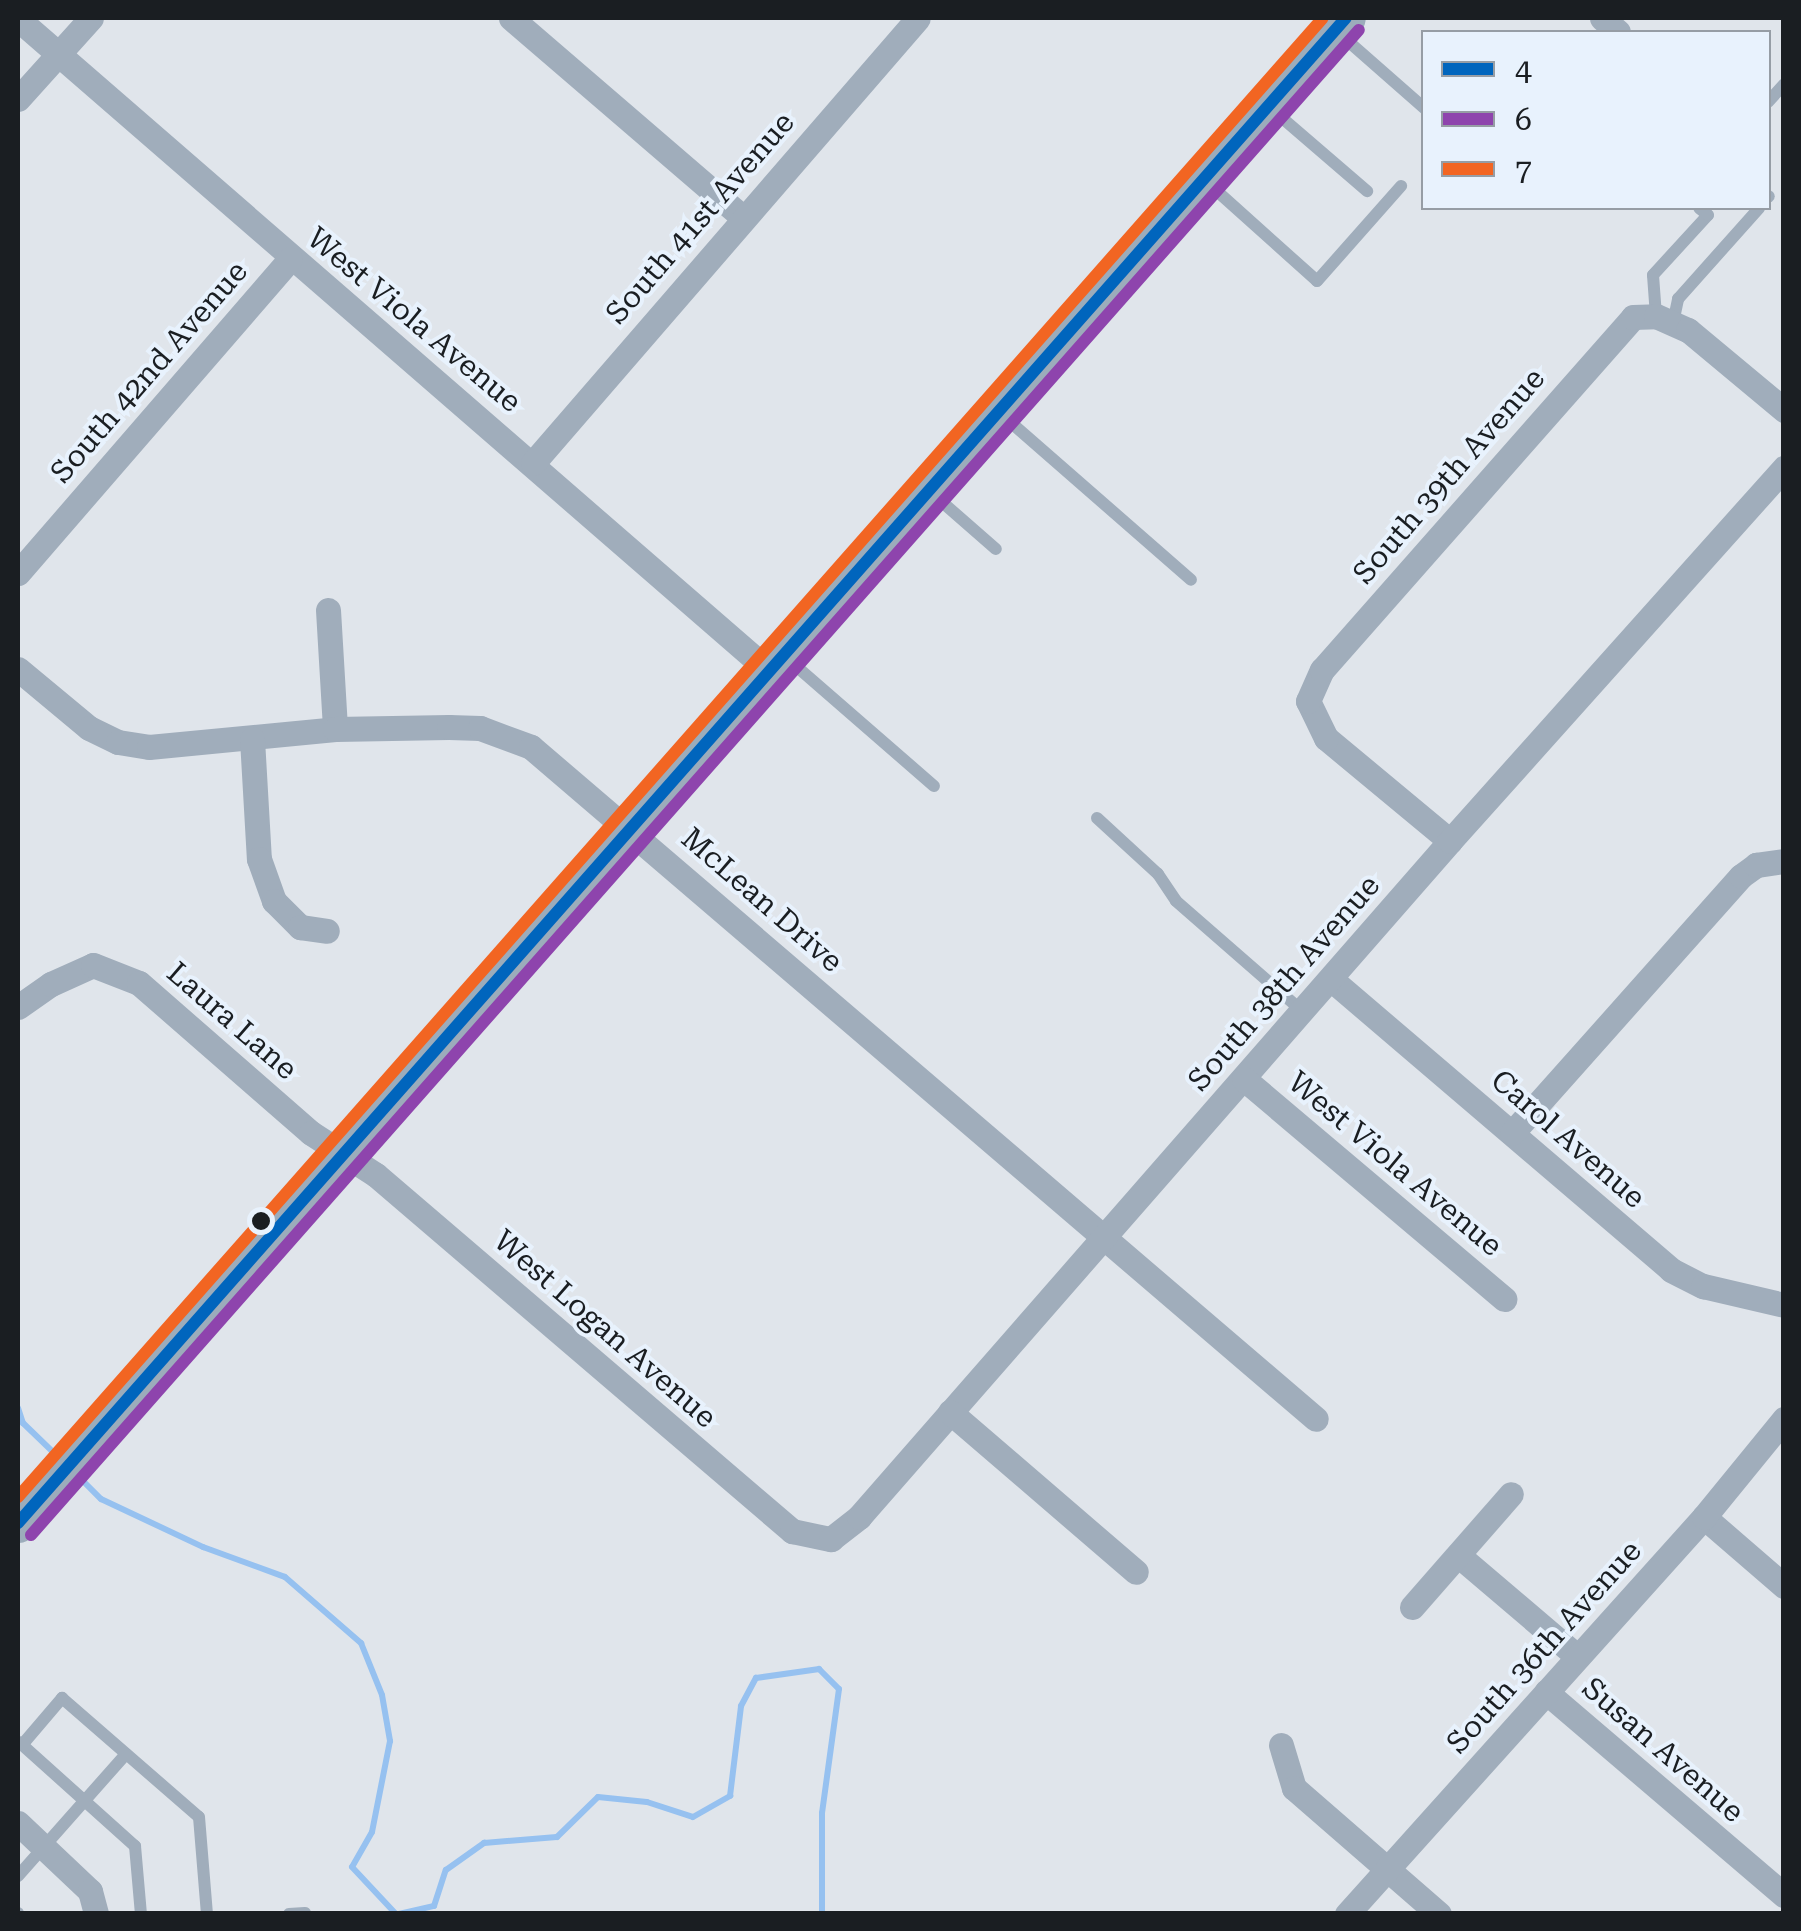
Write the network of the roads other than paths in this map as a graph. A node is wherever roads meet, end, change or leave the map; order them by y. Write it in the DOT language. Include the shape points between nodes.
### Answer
graph roads {
  1 [pos="91,18"];
  2 [pos="511,18"];
  3 [pos="918,18"];
  4 [pos="18,19"];
  5 [pos="1341,24"];
  6 [pos="58,54"];
  7 [pos="18,100"];
  8 [pos="1421,105"];
  9 [pos="1268,106"];
  10 [pos="1204,179"];
  11 [pos="1400,186"];
  12 [pos="1367,191"];
  13 [pos="1702,210"];
  14 [pos="1757,210"];
  15 [pos="742,218"];
  16 [pos="290,259"];
  17 [pos="1664,320"];
  18 [pos="1784,410"];
  19 [pos="998,411"];
  20 [pos="533,462"];
  21 [pos="1784,468"];
  22 [pos="929,490"];
  23 [pos="996,550"];
  24 [pos="18,573"];
  25 [pos="1191,580"];
  26 [pos="328,610"];
  27 [pos="776,663"];
  28 [pos="18,668"];
  29 [pos="336,729"];
  30 [pos="252,739"];
  31 [pos="934,786"];
  32 [pos="1097,818"];
  33 [pos="629,828"];
  34 [pos="1450,841"];
  35 [pos="1778,860"];
  36 [pos="327,930"];
  37 [pos="1332,980"];
  38 [pos="18,1007"];
  39 [pos="1304,1012"];
  40 [pos="1244,1079"];
  41 [pos="1512,1133"];
  42 [pos="344,1152"];
  43 [pos="1103,1237"];
  44 [pos="1504,1299"];
  45 [pos="1784,1306"];
  46 [pos="950,1412"];
  47 [pos="1316,1419"];
  48 [pos="1784,1419"];
  49 [pos="1510,1494"];
  50 [pos="25,1515"];
  51 [pos="1704,1516"];
  52 [pos="831,1539"];
  53 [pos="1458,1555"];
  54 [pos="1136,1572"];
  55 [pos="1784,1586"];
  56 [pos="1412,1607"];
  57 [pos="1578,1657"];
  58 [pos="1546,1692"];
  59 [pos="20,1742"];
  60 [pos="1281,1745"];
  61 [pos="126,1754"];
  62 [pos="84,1800"];
  63 [pos="18,1822"];
  64 [pos="43,1846"];
  65 [pos="1387,1869"];
  66 [pos="18,1876"];
  67 [pos="1784,1895"];
  68 [pos="304,1912"];
  69 [pos="96,1914"];
  70 [pos="141,1914"];
  71 [pos="206,1914"];
  72 [pos="289,1914"];
  73 [pos="1347,1914"];
  74 [pos="1439,1914"];
  1 -- 6 [label="street"];
  2 -- 15 [label="street"];
  3 -- 15 [label="street, South 41st Avenue"];
  4 -- 6 [label="street, West Viola Avenue"];
  5 -- 8 [label="lane"];
  5 -- 9 [label="main road"];
  6 -- 7 [label="street"];
  6 -- 16 [label="street, West Viola Avenue"];
  9 -- 10 [label="main road"];
  9 -- 12 [label="lane"];
  10 -- 11 [label="lane" via="1317,281"];
  10 -- 19 [label="main road"];
  13 -- 17 [label="lane" via="1708,215 1654,275"];
  14 -- 17 [label="lane"];
  15 -- 20 [label="street, South 41st Avenue"];
  16 -- 20 [label="street, West Viola Avenue"];
  16 -- 24 [label="street, South 42nd Avenue"];
  17 -- 18 [label="street" via="1688,330"];
  17 -- 34 [label="street, South 39th Avenue" via="1633,317 1622,327 1322,670 1308,701 1326,738"];
  19 -- 22 [label="main road"];
  19 -- 25 [label="lane"];
  20 -- 27 [label="street, West Viola Avenue"];
  21 -- 34 [label="street, South 38th Avenue"];
  22 -- 23 [label="lane"];
  22 -- 27 [label="main road"];
  26 -- 29 [label="street"];
  27 -- 31 [label="lane"];
  27 -- 33 [label="main road"];
  28 -- 30 [label="street, McLean Drive" via="89,728 118,742 149,747"];
  29 -- 30 [label="street, McLean Drive"];
  29 -- 33 [label="street, McLean Drive" via="480,728 502,734 531,747"];
  30 -- 36 [label="street" via="259,859 274,901 300,927"];
  32 -- 39 [label="lane" via="1158,874 1176,901"];
  33 -- 42 [label="main road"];
  33 -- 43 [label="street, McLean Drive"];
  34 -- 37 [label="street, South 38th Avenue"];
  35 -- 41 [label="street" via="1741,876"];
  37 -- 39 [label="street, South 38th Avenue"];
  37 -- 41 [label="street, Carol Avenue"];
  38 -- 42 [label="street, Laura Lane" via="93,966 139,983 311,1133"];
  39 -- 40 [label="street, South 38th Avenue"];
  40 -- 43 [label="street, South 38th Avenue"];
  40 -- 44 [label="street, West Viola Avenue"];
  41 -- 45 [label="street, Carol Avenue" via="1671,1270 1702,1286"];
  42 -- 50 [label="main road"];
  42 -- 52 [label="street, West Logan Avenue" via="792,1532"];
  43 -- 46 [label="street, South 38th Avenue"];
  43 -- 47 [label="street, McLean Drive"];
  46 -- 52 [label="street, South 38th Avenue" via="860,1516"];
  46 -- 54 [label="street"];
  48 -- 51 [label="street, South 36th Avenue"];
  49 -- 53 [label="street"];
  51 -- 55 [label="street"];
  51 -- 57 [label="street, South 36th Avenue"];
  53 -- 56 [label="street"];
  53 -- 57 [label="street, Susan Avenue"];
  57 -- 58 [label="street, South 36th Avenue"];
  58 -- 65 [label="street, South 36th Avenue"];
  58 -- 67 [label="street, Susan Avenue"];
  59 -- 61 [label="lane" via="62,1698"];
  59 -- 62 [label="lane"];
  60 -- 65 [label="street" via="1294,1788"];
  61 -- 62 [label="lane"];
  61 -- 71 [label="lane" via="199,1817"];
  62 -- 64 [label="lane"];
  62 -- 70 [label="lane" via="135,1846"];
  63 -- 64 [label="street"];
  64 -- 66 [label="lane"];
  64 -- 69 [label="street" via="90,1891"];
  65 -- 73 [label="street, South 36th Avenue"];
  65 -- 74 [label="street"];
  68 -- 72 [label="lane"];
}
